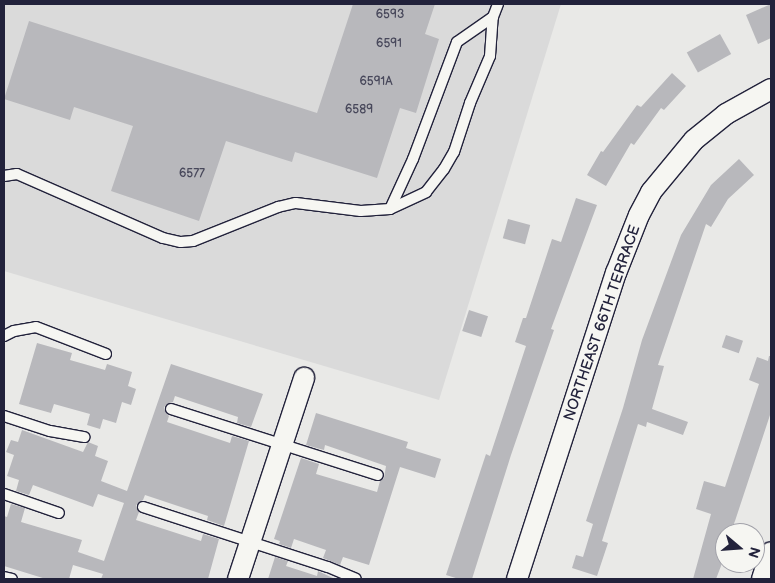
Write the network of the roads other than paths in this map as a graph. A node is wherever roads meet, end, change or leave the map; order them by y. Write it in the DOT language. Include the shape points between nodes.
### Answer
graph roads {
  1 [pos="498,4"];
  2 [pos="492,17"];
  3 [pos="771,89"];
  4 [pos="4,176"];
  5 [pos="390,209"];
  6 [pos="4,336"];
  7 [pos="106,354"];
  8 [pos="304,378"];
  9 [pos="172,409"];
  10 [pos="4,416"];
  11 [pos="84,436"];
  12 [pos="282,444"];
  13 [pos="378,475"];
  14 [pos="4,494"];
  15 [pos="143,507"];
  16 [pos="59,513"];
  17 [pos="250,542"];
  18 [pos="771,552"];
  19 [pos="4,577"];
  20 [pos="12,579"];
  21 [pos="238,579"];
  22 [pos="356,579"];
  23 [pos="517,579"];
  24 [pos="762,579"];
  1 -- 2 [label="lane"];
  2 -- 5 [label="lane" via="457,42 413,159"];
  2 -- 5 [label="lane" via="490,56 450,158 426,192"];
  3 -- 23 [label="street, NORTHEAST 66TH TERRACE" via="726,114 694,140 660,180 639,215 616,273"];
  4 -- 5 [label="lane" via="17,174 147,232 181,242 193,241 296,203 361,211"];
  6 -- 7 [label="lane" via="36,327"];
  8 -- 12 [label="street"];
  9 -- 12 [label="lane"];
  10 -- 11 [label="lane" via="50,431"];
  12 -- 13 [label="lane"];
  12 -- 17 [label="street"];
  14 -- 16 [label="lane"];
  15 -- 17 [label="lane"];
  17 -- 21 [label="street"];
  17 -- 22 [label="lane" via="328,566"];
  18 -- 24 [label="street"];
  19 -- 20 [label="lane"];
}
